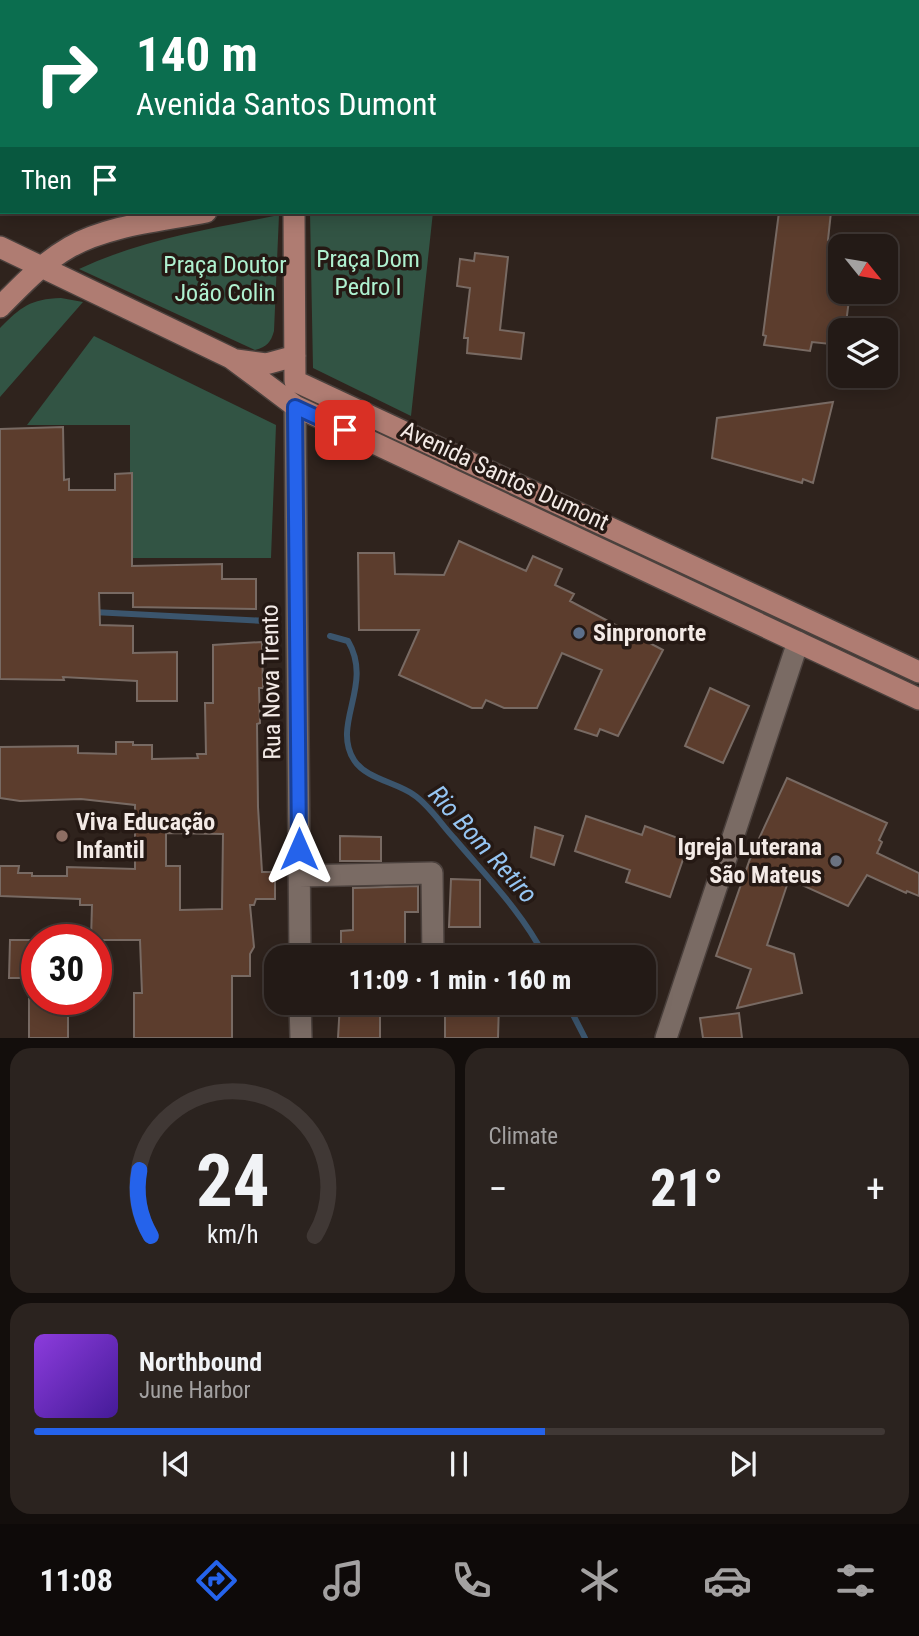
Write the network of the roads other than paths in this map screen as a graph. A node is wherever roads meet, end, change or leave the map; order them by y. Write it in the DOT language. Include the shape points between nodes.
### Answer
graph roads {
  1 [pos="196,214"];
  2 [pos="294,214"];
  3 [pos="0,247"];
  4 [pos="41,266"];
  5 [pos="0,307"];
  6 [pos="295,356"];
  7 [pos="231,358"];
  8 [pos="295,407"];
  9 [pos="799,642"];
  10 [pos="919,672"];
  11 [pos="919,699"];
  12 [pos="299,876"];
  13 [pos="300,945"];
  14 [pos="433,945"];
  15 [pos="300,1015"];
  16 [pos="300,1038"];
  17 [pos="666,1038"];
  1 -- 4 [label="main road" via="106,233 71,246"];
  2 -- 6 [label="main road"];
  3 -- 4 [label="main road, Avenida Santos Dumont"];
  4 -- 5 [label="main road"];
  4 -- 7 [label="main road, Avenida Santos Dumont"];
  6 -- 7 [label="main road" via="266,364"];
  6 -- 10 [label="main road, Avenida Santos Dumont" via="295,381"];
  7 -- 8 [label="main road, Avenida Santos Dumont"];
  8 -- 9 [label="main road, Avenida Santos Dumont"];
  8 -- 12 [label="street, Rua Nova Trento"];
  9 -- 11 [label="main road, Avenida Santos Dumont"];
  9 -- 17 [label="street"];
  12 -- 13 [label="street, Rua Nova Trento"];
  12 -- 14 [label="street" via="432,873"];
  15 -- 16 [label="street"];
}
